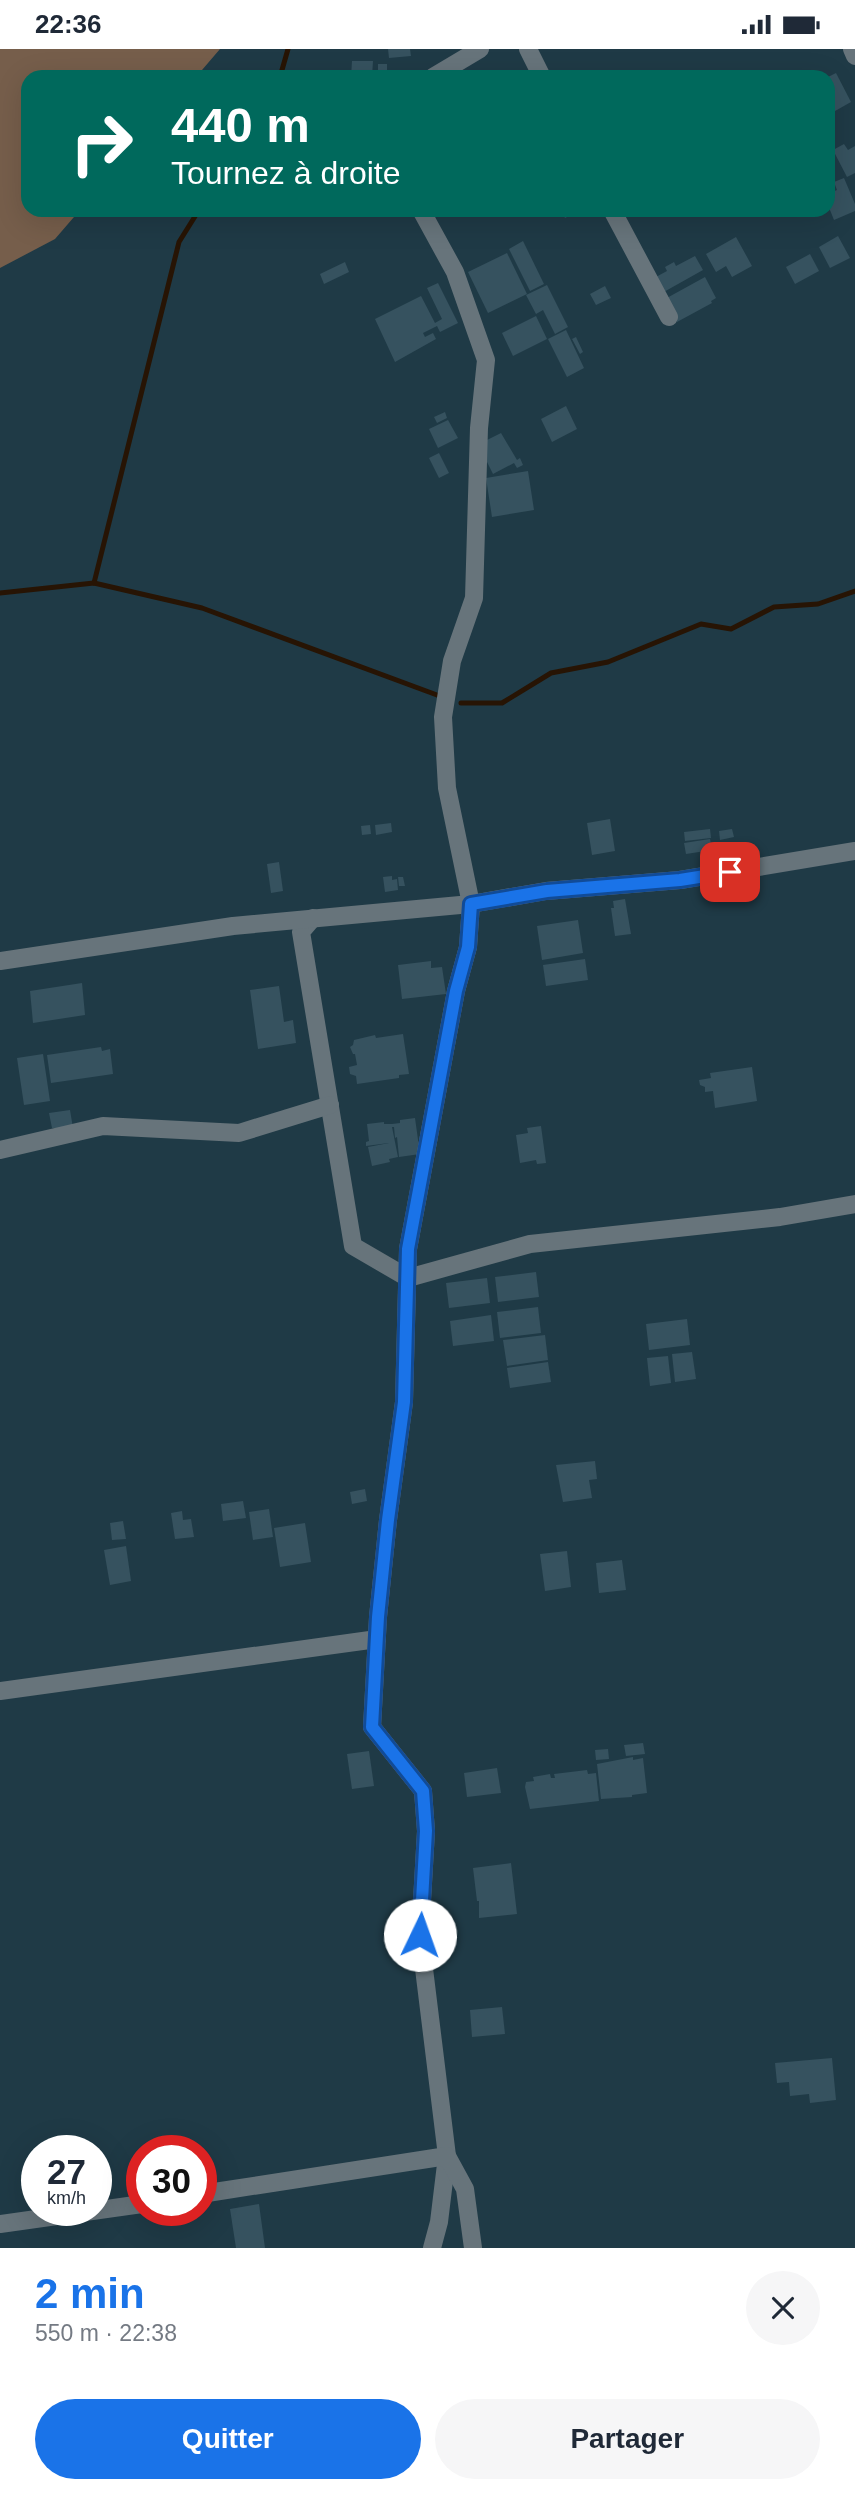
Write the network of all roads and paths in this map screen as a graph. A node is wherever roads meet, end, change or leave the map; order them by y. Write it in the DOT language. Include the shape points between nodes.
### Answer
graph roads {
  1 [pos="480,49"];
  2 [pos="528,49"];
  3 [pos="852,49"];
  4 [pos="855,56"];
  5 [pos="445,70"];
  6 [pos="538,70"];
  7 [pos="425,217"];
  8 [pos="615,217"];
  9 [pos="669,317"];
  10 [pos="855,851"];
  11 [pos="471,904"];
  12 [pos="313,918"];
  13 [pos="0,961"];
  14 [pos="330,1105"];
  15 [pos="0,1150"];
  16 [pos="855,1204"];
  17 [pos="408,1278"];
  18 [pos="377,1639"];
  19 [pos="0,1691"];
  20 [pos="447,2156"];
  21 [pos="217,2192"];
  22 [pos="126,2206"];
  23 [pos="0,2224"];
  24 [pos="432,2248"];
  25 [pos="473,2248"];
  1 -- 5 [label="street"];
  2 -- 6 [label="street"];
  3 -- 4 [label="street"];
  7 -- 11 [label="street" via="455,272 486,360 479,428 474,599 452,661 443,717 447,788"];
  8 -- 9 [label="street"];
  10 -- 11 [label="street" via="680,880 547,891"];
  11 -- 12 [label="street"];
  11 -- 17 [label="street" via="468,947 408,1249"];
  12 -- 13 [label="street"];
  12 -- 14 [label="street" via="301,932"];
  14 -- 15 [label="street" via="239,1133 103,1126"];
  14 -- 17 [label="street" via="354,1245"];
  16 -- 17 [label="street" via="780,1217 530,1244"];
  17 -- 18 [label="street" via="404,1402"];
  18 -- 19 [label="street"];
  18 -- 20 [label="street" via="372,1727 423,1791 426,1831 420,1935"];
  20 -- 21 [label="street"];
  20 -- 24 [label="street"];
  20 -- 25 [label="street" via="465,2189"];
  22 -- 23 [label="street"];
}
